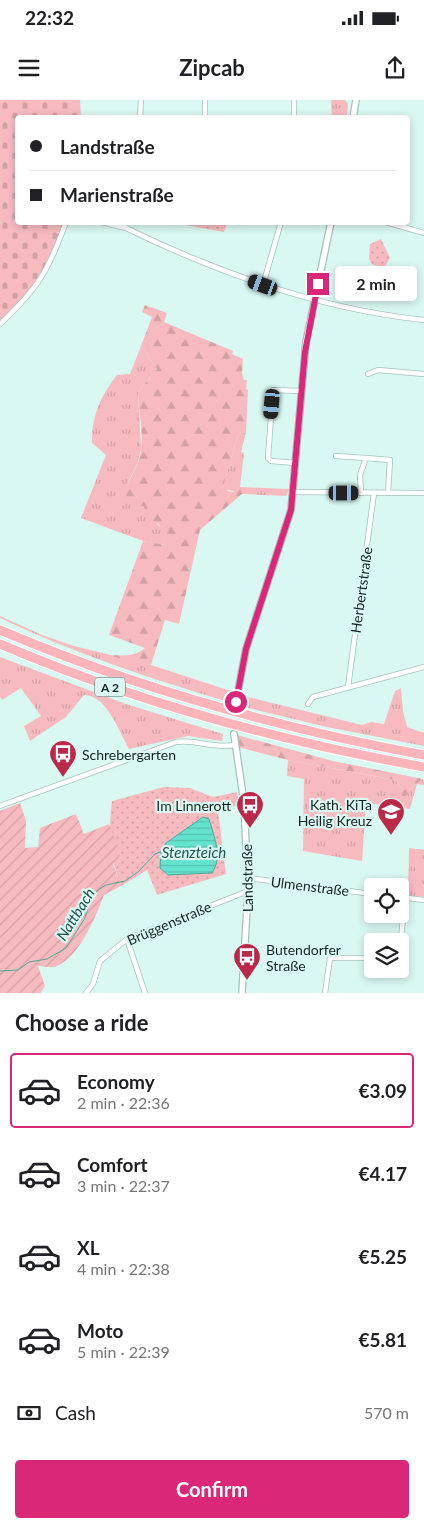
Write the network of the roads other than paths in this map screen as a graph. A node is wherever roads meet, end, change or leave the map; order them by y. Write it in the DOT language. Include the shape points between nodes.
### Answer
graph roads {
  1 [pos="141,100"];
  2 [pos="206,100"];
  3 [pos="294,100"];
  4 [pos="356,100"];
  5 [pos="140,115"];
  6 [pos="205,115"];
  7 [pos="294,115"];
  8 [pos="353,115"];
  9 [pos="65,225"];
  10 [pos="114,225"];
  11 [pos="124,225"];
  12 [pos="280,225"];
  13 [pos="330,225"];
  14 [pos="396,225"];
  15 [pos="126,228"];
  16 [pos="424,233"];
  17 [pos="263,285"];
  18 [pos="314,299"];
  19 [pos="424,320"];
  20 [pos="0,324"];
  21 [pos="368,374"];
  22 [pos="424,374"];
  23 [pos="301,391"];
  24 [pos="336,456"];
  25 [pos="366,458"];
  26 [pos="296,463"];
  27 [pos="294,492"];
  28 [pos="361,493"];
  29 [pos="374,493"];
  30 [pos="388,493"];
  31 [pos="424,493"];
  32 [pos="0,630"];
  33 [pos="0,644"];
  34 [pos="424,667"];
  35 [pos="348,687"];
  36 [pos="236,702"];
  37 [pos="308,704"];
  38 [pos="234,734"];
  39 [pos="234,745"];
  40 [pos="424,755"];
  41 [pos="424,767"];
  42 [pos="0,806"];
  43 [pos="248,878"];
  44 [pos="248,891"];
  45 [pos="364,893"];
  46 [pos="409,898"];
  47 [pos="424,900"];
  48 [pos="127,939"];
  49 [pos="364,958"];
  50 [pos="86,993"];
  51 [pos="144,993"];
  52 [pos="242,993"];
  53 [pos="325,993"];
  1 -- 5 [label="street"];
  2 -- 6 [label="street"];
  3 -- 7 [label="street"];
  4 -- 8 [label="street"];
  9 -- 20 [label="street" via="43,277"];
  10 -- 15 [label="street"];
  11 -- 15 [label="street"];
  12 -- 17 [label="street"];
  13 -- 18 [label="street"];
  14 -- 16 [label="street"];
  15 -- 17 [label="street" via="215,269"];
  17 -- 18 [label="street"];
  18 -- 19 [label="street"];
  18 -- 23 [label="street"];
  21 -- 22 [label="street" via="378,370"];
  23 -- 26 [label="street"];
  23 -- 26 [label="street" via="273,390 270,461"];
  24 -- 25 [label="street"];
  25 -- 28 [label="street" via="360,474"];
  25 -- 30 [label="street" via="390,460"];
  26 -- 27 [label="street"];
  27 -- 28 [label="street"];
  27 -- 36 [label="street" via="246,649"];
  28 -- 29 [label="street"];
  29 -- 30 [label="street"];
  29 -- 35 [label="street, Herbertstraße"];
  30 -- 31 [label="street"];
  32 -- 40 [label="highway, A 2" via="86,665 203,703 304,730"];
  33 -- 41 [label="highway, A 2" via="122,691 206,718"];
  34 -- 35 [label="street"];
  35 -- 37 [label="street" via="314,697"];
  38 -- 39 [label="street, Landstraße"];
  39 -- 42 [label="street" via="219,747 188,740 176,742"];
  39 -- 43 [label="street, Landstraße" via="244,803"];
  43 -- 44 [label="street, Landstraße"];
  43 -- 45 [label="street, Ulmenstraße"];
  44 -- 48 [label="street, Brüggenstraße"];
  44 -- 52 [label="street, Landstraße"];
  46 -- 47 [label="street"];
  48 -- 50 [label="street, Brüggenstraße" via="100,961 93,984"];
  48 -- 51 [label="street"];
  49 -- 53 [label="street" via="330,958"];
}
